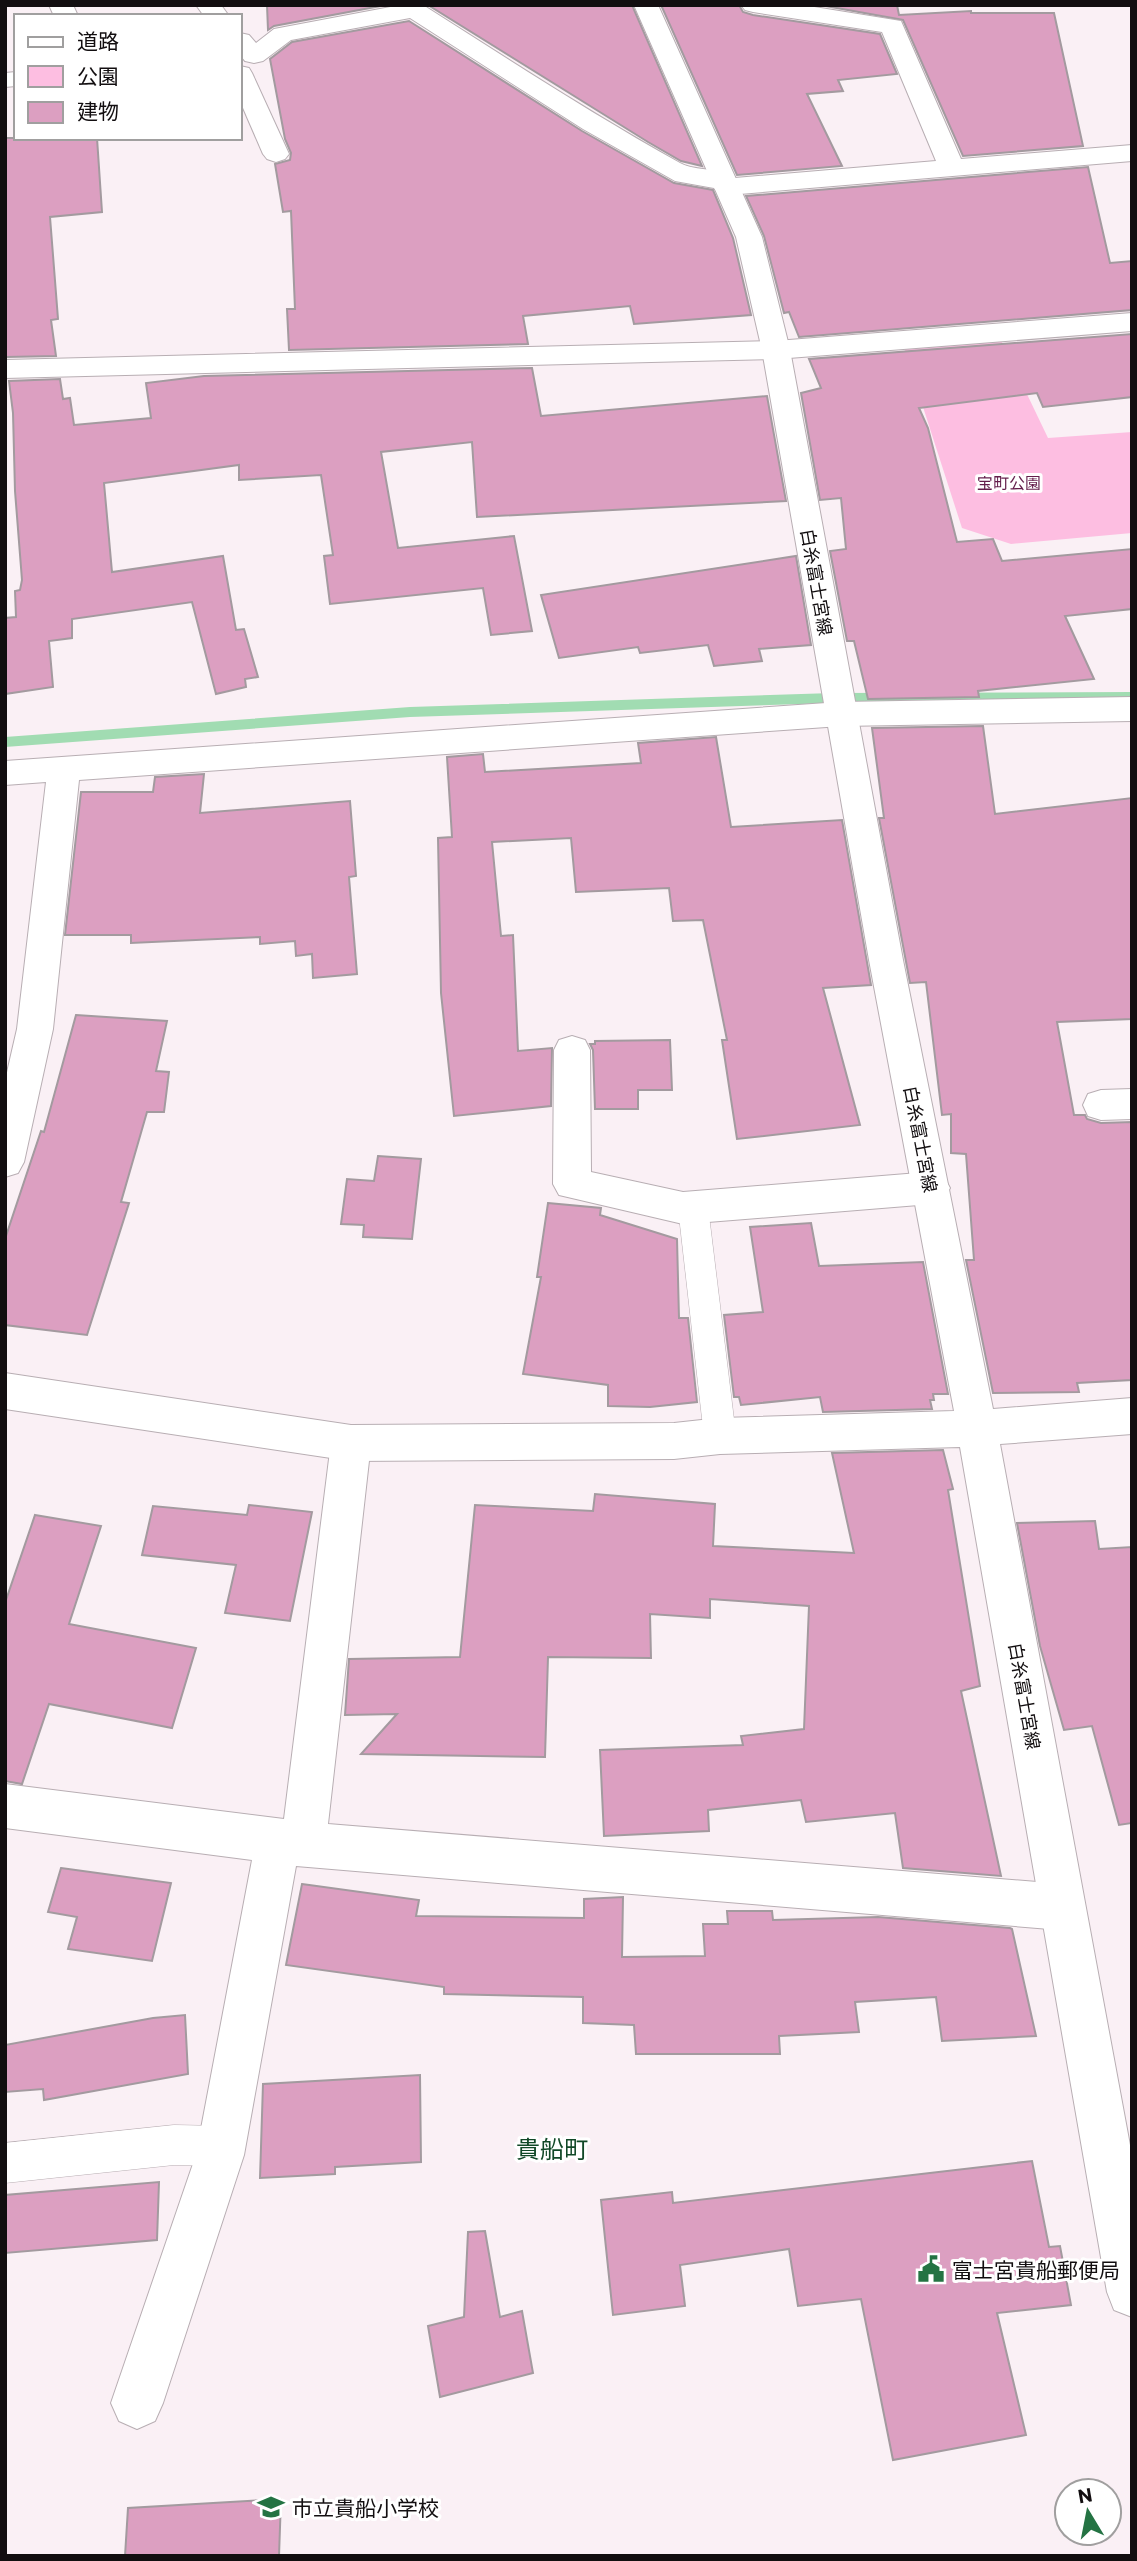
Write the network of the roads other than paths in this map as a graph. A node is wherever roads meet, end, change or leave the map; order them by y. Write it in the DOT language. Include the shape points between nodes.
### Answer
graph roads {
  1 [pos="454,5"];
  2 [pos="646,5"];
  3 [pos="753,5"];
  4 [pos="411,8"];
  5 [pos="243,57"];
  6 [pos="1132,153"];
  7 [pos="276,154"];
  8 [pos="952,167"];
  9 [pos="725,184"];
  10 [pos="1132,322"];
  11 [pos="776,350"];
  12 [pos="5,369"];
  13 [pos="1132,709"];
  14 [pos="841,714"];
  15 [pos="64,769"];
  16 [pos="5,773"];
  17 [pos="572,1050"];
  18 [pos="5,1162"];
  19 [pos="931,1188"];
  20 [pos="693,1207"];
  21 [pos="5,1391"];
  22 [pos="1132,1416"];
  23 [pos="977,1428"];
  24 [pos="720,1436"];
  25 [pos="351,1443"];
  26 [pos="5,1806"];
  27 [pos="291,1843"];
  28 [pos="1062,1906"];
  29 [pos="222,2146"];
  30 [pos="5,2163"];
  31 [pos="1125,2226"];
  32 [pos="1132,2292"];
  33 [pos="137,2403"];
  1 -- 4 [label="street"];
  2 -- 9 [label="street, 白糸富士宮線"];
  3 -- 8 [label="street" via="892,26"];
  4 -- 5 [label="street" via="283,34"];
  4 -- 9 [label="street" via="592,124 684,176"];
  5 -- 7 [label="street"];
  6 -- 8 [label="street"];
  8 -- 9 [label="street"];
  9 -- 11 [label="street, 白糸富士宮線" via="749,237"];
  10 -- 11 [label="street"];
  11 -- 12 [label="street"];
  11 -- 14 [label="street, 白糸富士宮線"];
  13 -- 14 [label="street"];
  14 -- 15 [label="street"];
  14 -- 19 [label="street, 白糸富士宮線"];
  15 -- 16 [label="street"];
  15 -- 18 [label="street" via="35,1029"];
  17 -- 20 [label="street" via="572,1184"];
  19 -- 20 [label="street"];
  19 -- 23 [label="street, 白糸富士宮線"];
  20 -- 24 [label="lane"];
  21 -- 25 [label="street"];
  22 -- 23 [label="street"];
  23 -- 24 [label="street"];
  23 -- 28 [label="street, 白糸富士宮線"];
  24 -- 25 [label="street" via="674,1441"];
  25 -- 27 [label="street"];
  26 -- 27 [label="street"];
  27 -- 28 [label="street"];
  27 -- 29 [label="street"];
  28 -- 31 [label="street, 白糸富士宮線"];
  29 -- 30 [label="lane" via="174,2145"];
  29 -- 33 [label="street"];
  31 -- 32 [label="street, 白糸富士宮線"];
}
